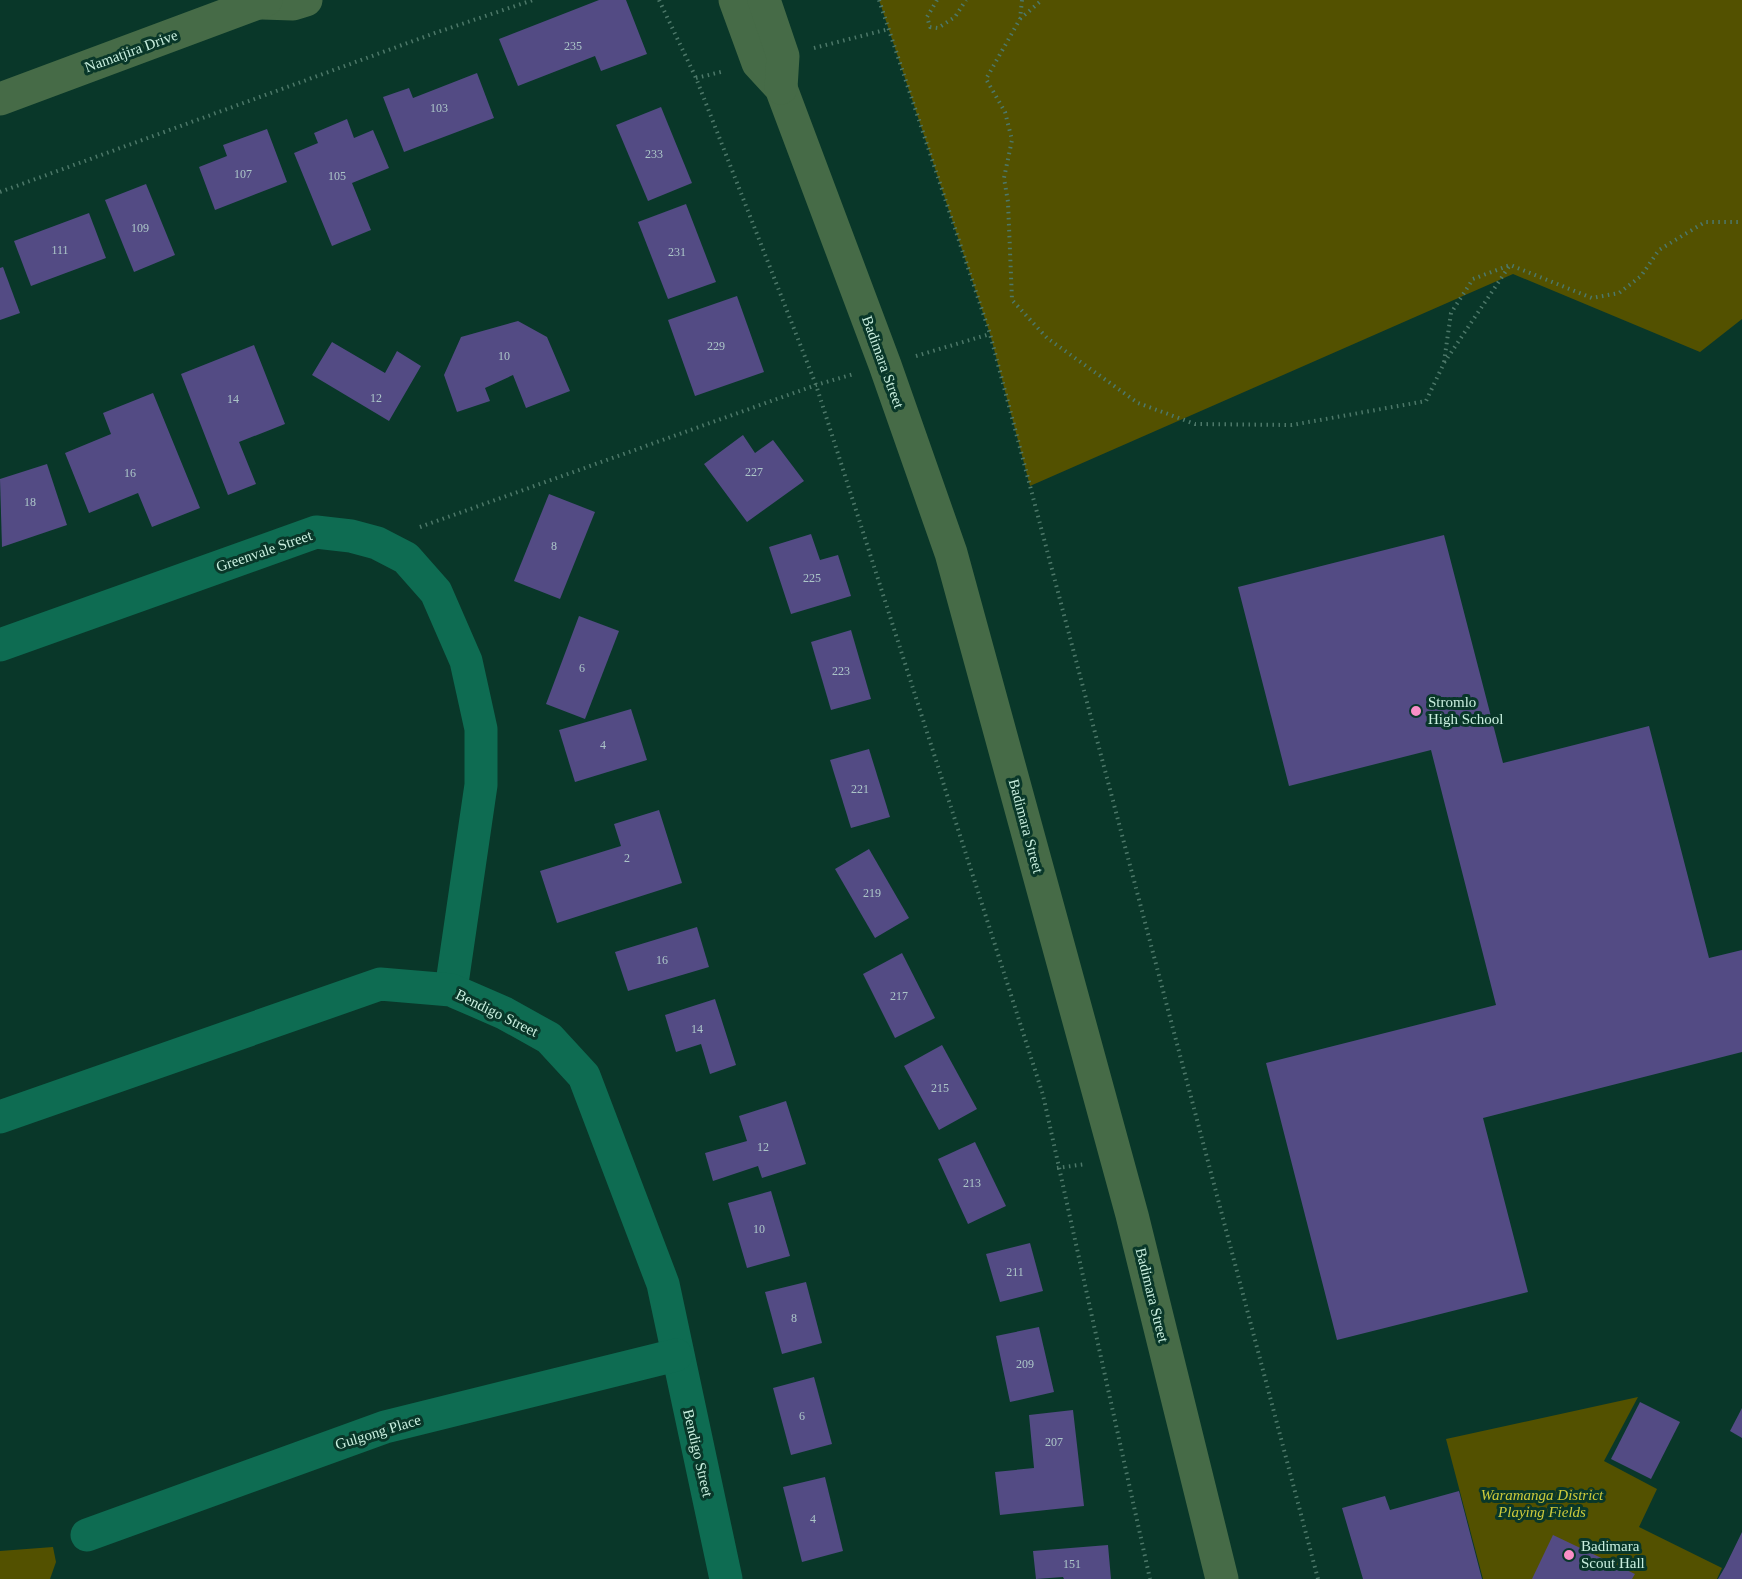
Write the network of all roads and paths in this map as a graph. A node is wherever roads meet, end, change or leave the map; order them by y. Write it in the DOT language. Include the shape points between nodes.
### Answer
graph roads {
  1 [pos="306,0"];
  2 [pos="533,0"];
  3 [pos="659,0"];
  4 [pos="735,0"];
  5 [pos="764,0"];
  6 [pos="879,0"];
  7 [pos="937,0"];
  8 [pos="966,0"];
  9 [pos="1022,0"];
  10 [pos="1042,0"];
  11 [pos="264,2"];
  12 [pos="1020,19"];
  13 [pos="781,88"];
  14 [pos="0,99"];
  15 [pos="0,192"];
  16 [pos="1742,222"];
  17 [pos="1510,265"];
  18 [pos="990,334"];
  19 [pos="1444,363"];
  20 [pos="885,365"];
  21 [pos="816,385"];
  22 [pos="377,543"];
  23 [pos="0,645"];
  24 [pos="452,990"];
  25 [pos="0,1117"];
  26 [pos="1087,1164"];
  27 [pos="1057,1168"];
  28 [pos="676,1355"];
  29 [pos="87,1535"];
  30 [pos="726,1579"];
  31 [pos="1150,1579"];
  32 [pos="1222,1579"];
  33 [pos="1318,1579"];
  1 -- 11 [label="main road, Namatjira Drive" via="293,4"];
  2 -- 15 [label="path"];
  3 -- 21 [label="path" via="696,78"];
  4 -- 13 [label="main road, Badimara Street" via="758,63"];
  5 -- 13 [label="main road, Badimara Street" via="783,56"];
  6 -- 18 [label="path"];
  7 -- 8 [label="path" via="927,17 930,27 938,28 955,17"];
  9 -- 12 [label="path"];
  10 -- 12 [label="path"];
  11 -- 14 [label="main road, Namatjira Drive"];
  12 -- 19 [label="path" via="986,79 1005,112 1012,140 1004,178 1012,300 1047,338 1138,403 1195,424 1292,424 1426,400"];
  13 -- 20 [label="main road, Badimara Street"];
  16 -- 17 [label="path" via="1705,222 1659,250 1641,276 1618,293 1592,298"];
  17 -- 19 [label="path"];
  17 -- 19 [label="path" via="1473,279 1451,313"];
  18 -- 20 [label="path"];
  18 -- 33 [label="path"];
  20 -- 21 [label="path"];
  20 -- 32 [label="main road, Badimara Street" via="960,587 1132,1215"];
  21 -- 22 [label="path"];
  21 -- 27 [label="path" via="1042,1095"];
  22 -- 23 [label="street, Greenvale Street" via="316,532"];
  22 -- 24 [label="street, Greenvale Street" via="406,558 436,592 466,661 481,729 481,785"];
  24 -- 25 [label="street, Bendigo Street" via="380,984"];
  24 -- 28 [label="street, Bendigo Street" via="549,1038 584,1076 663,1284"];
  26 -- 27 [label="path"];
  27 -- 31 [label="path"];
  28 -- 29 [label="street, Gulgong Place" via="385,1427"];
  28 -- 30 [label="street, Bendigo Street"];
}
